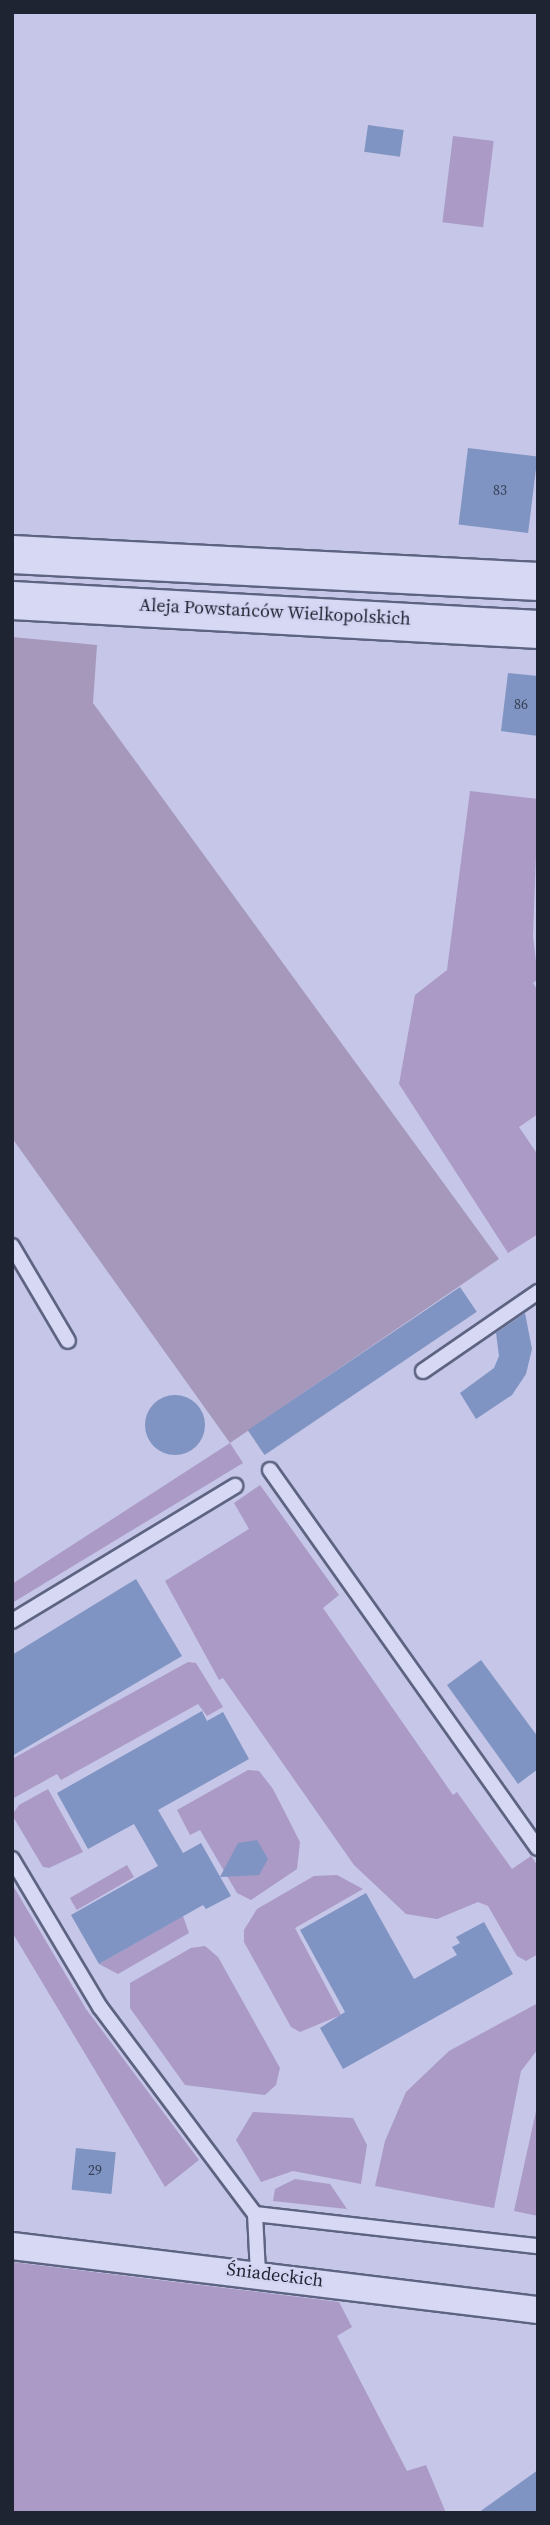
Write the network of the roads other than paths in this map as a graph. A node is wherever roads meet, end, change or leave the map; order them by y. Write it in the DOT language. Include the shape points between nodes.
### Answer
graph roads {
  1 [pos="12,554"];
  2 [pos="538,581"];
  3 [pos="12,600"];
  4 [pos="538,629"];
  5 [pos="12,1246"];
  6 [pos="538,1292"];
  7 [pos="68,1341"];
  8 [pos="423,1371"];
  9 [pos="270,1470"];
  10 [pos="234,1486"];
  11 [pos="12,1621"];
  12 [pos="538,1848"];
  13 [pos="12,1859"];
  14 [pos="256,2214"];
  15 [pos="12,2246"];
  16 [pos="538,2246"];
  17 [pos="258,2273"];
  18 [pos="538,2310"];
  1 -- 2 [label="main road"];
  3 -- 4 [label="main road, Aleja Powstańców Wielkopolskich"];
  5 -- 7 [label="lane"];
  6 -- 8 [label="lane"];
  9 -- 12 [label="lane"];
  10 -- 11 [label="lane"];
  13 -- 14 [label="lane" via="100,2007"];
  14 -- 16 [label="lane"];
  14 -- 17 [label="lane"];
  15 -- 17 [label="street, Śniadeckich"];
  17 -- 18 [label="street, Śniadeckich"];
}
